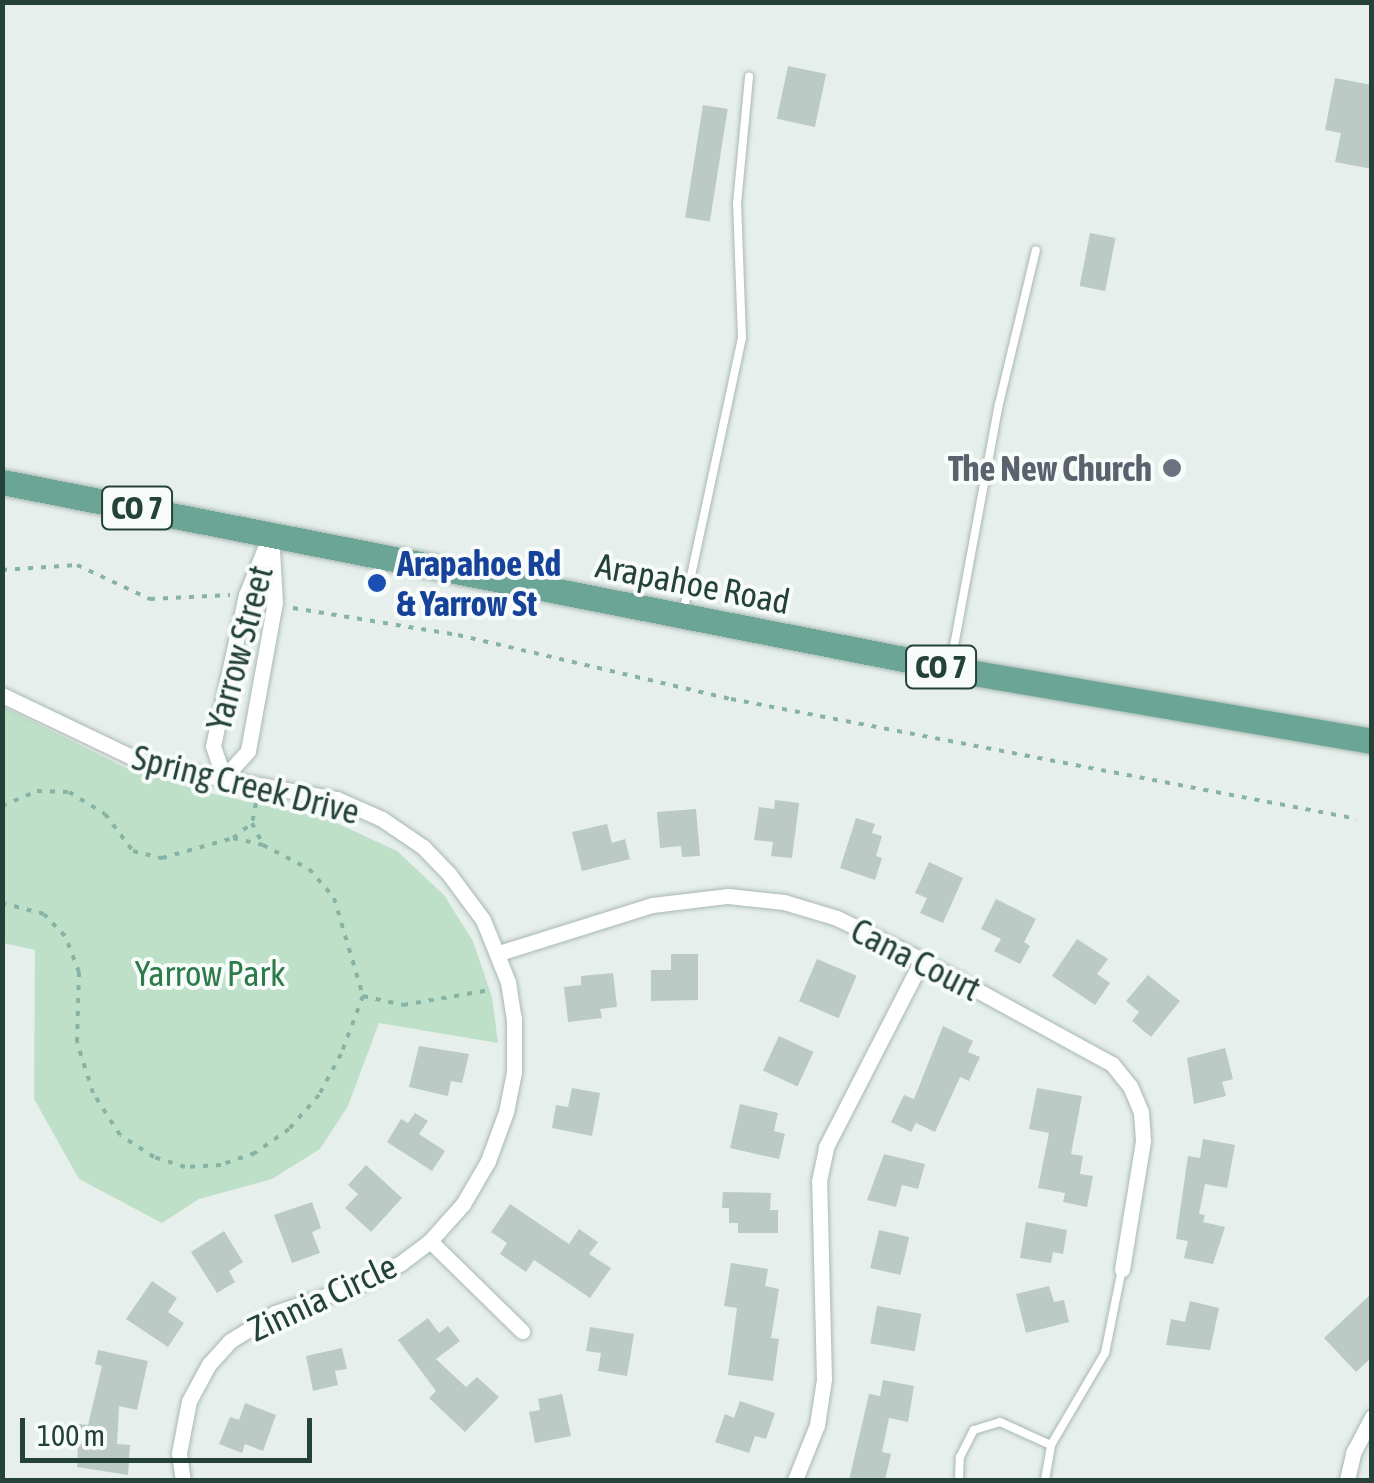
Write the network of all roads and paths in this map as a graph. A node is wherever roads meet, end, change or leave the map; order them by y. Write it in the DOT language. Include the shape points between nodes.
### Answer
graph roads {
  1 [pos="750,78"];
  2 [pos="1036,250"];
  3 [pos="2,482"];
  4 [pos="271,534"];
  5 [pos="2,570"];
  6 [pos="246,595"];
  7 [pos="275,602"];
  8 [pos="682,617"];
  9 [pos="949,668"];
  10 [pos="2,695"];
  11 [pos="1372,741"];
  12 [pos="224,778"];
  13 [pos="261,784"];
  14 [pos="2,806"];
  15 [pos="1356,819"];
  16 [pos="252,822"];
  17 [pos="233,838"];
  18 [pos="263,845"];
  19 [pos="2,903"];
  20 [pos="499,953"];
  21 [pos="922,960"];
  22 [pos="508,982"];
  23 [pos="362,996"];
  24 [pos="430,1241"];
  25 [pos="1122,1269"];
  26 [pos="522,1332"];
  27 [pos="1372,1418"];
  28 [pos="1051,1444"];
  29 [pos="183,1480"];
  30 [pos="796,1480"];
  31 [pos="959,1480"];
  32 [pos="1045,1480"];
  33 [pos="1347,1480"];
  1 -- 8 [label="lane" via="737,204 742,338"];
  2 -- 9 [label="lane"];
  3 -- 4 [label="main road, Arapahoe Road / CO 7"];
  4 -- 6 [label="street, Yarrow Street"];
  4 -- 7 [label="street, Yarrow Street"];
  4 -- 8 [label="main road, Arapahoe Road / CO 7"];
  5 -- 6 [label="path" via="77,566 150,599"];
  6 -- 12 [label="street, Yarrow Street" via="213,746"];
  7 -- 12 [label="street, Yarrow Street" via="248,751"];
  7 -- 15 [label="path" via="578,660 730,700"];
  8 -- 9 [label="main road, Arapahoe Road / CO 7"];
  9 -- 11 [label="main road, Arapahoe Road / CO 7"];
  10 -- 12 [label="street, Spring Creek Drive" via="149,765"];
  12 -- 13 [label="street, Spring Creek Drive"];
  13 -- 16 [label="path"];
  13 -- 20 [label="street, Spring Creek Drive" via="337,799 423,847 483,920"];
  14 -- 17 [label="path" via="37,791 69,792 104,814 133,851 162,858"];
  16 -- 17 [label="path"];
  16 -- 18 [label="path"];
  17 -- 18 [label="path"];
  18 -- 23 [label="path" via="309,869 334,898"];
  19 -- 23 [label="path" via="44,914 65,936 79,972 77,1042 93,1093 120,1136 185,1167 255,1154 288,1129 326,1081"];
  20 -- 21 [label="street, Cana Court" via="652,905 728,896 784,902 837,918"];
  20 -- 22 [label="street, Zinnia Circle"];
  21 -- 25 [label="street, Cana Court" via="1112,1064 1130,1086 1143,1140"];
  21 -- 30 [label="street" via="826,1147 818,1181 824,1379 817,1425"];
  22 -- 23 [label="path" via="430,1003"];
  22 -- 24 [label="street, Zinnia Circle" via="514,1072 506,1112 472,1189"];
  24 -- 26 [label="street"];
  24 -- 29 [label="street, Zinnia Circle" via="358,1285 274,1312 230,1341 189,1400 179,1453"];
  25 -- 28 [label="lane" via="1105,1353"];
  27 -- 33 [label="street"];
  28 -- 31 [label="lane" via="1000,1422 974,1430 960,1457"];
  28 -- 32 [label="lane"];
}
